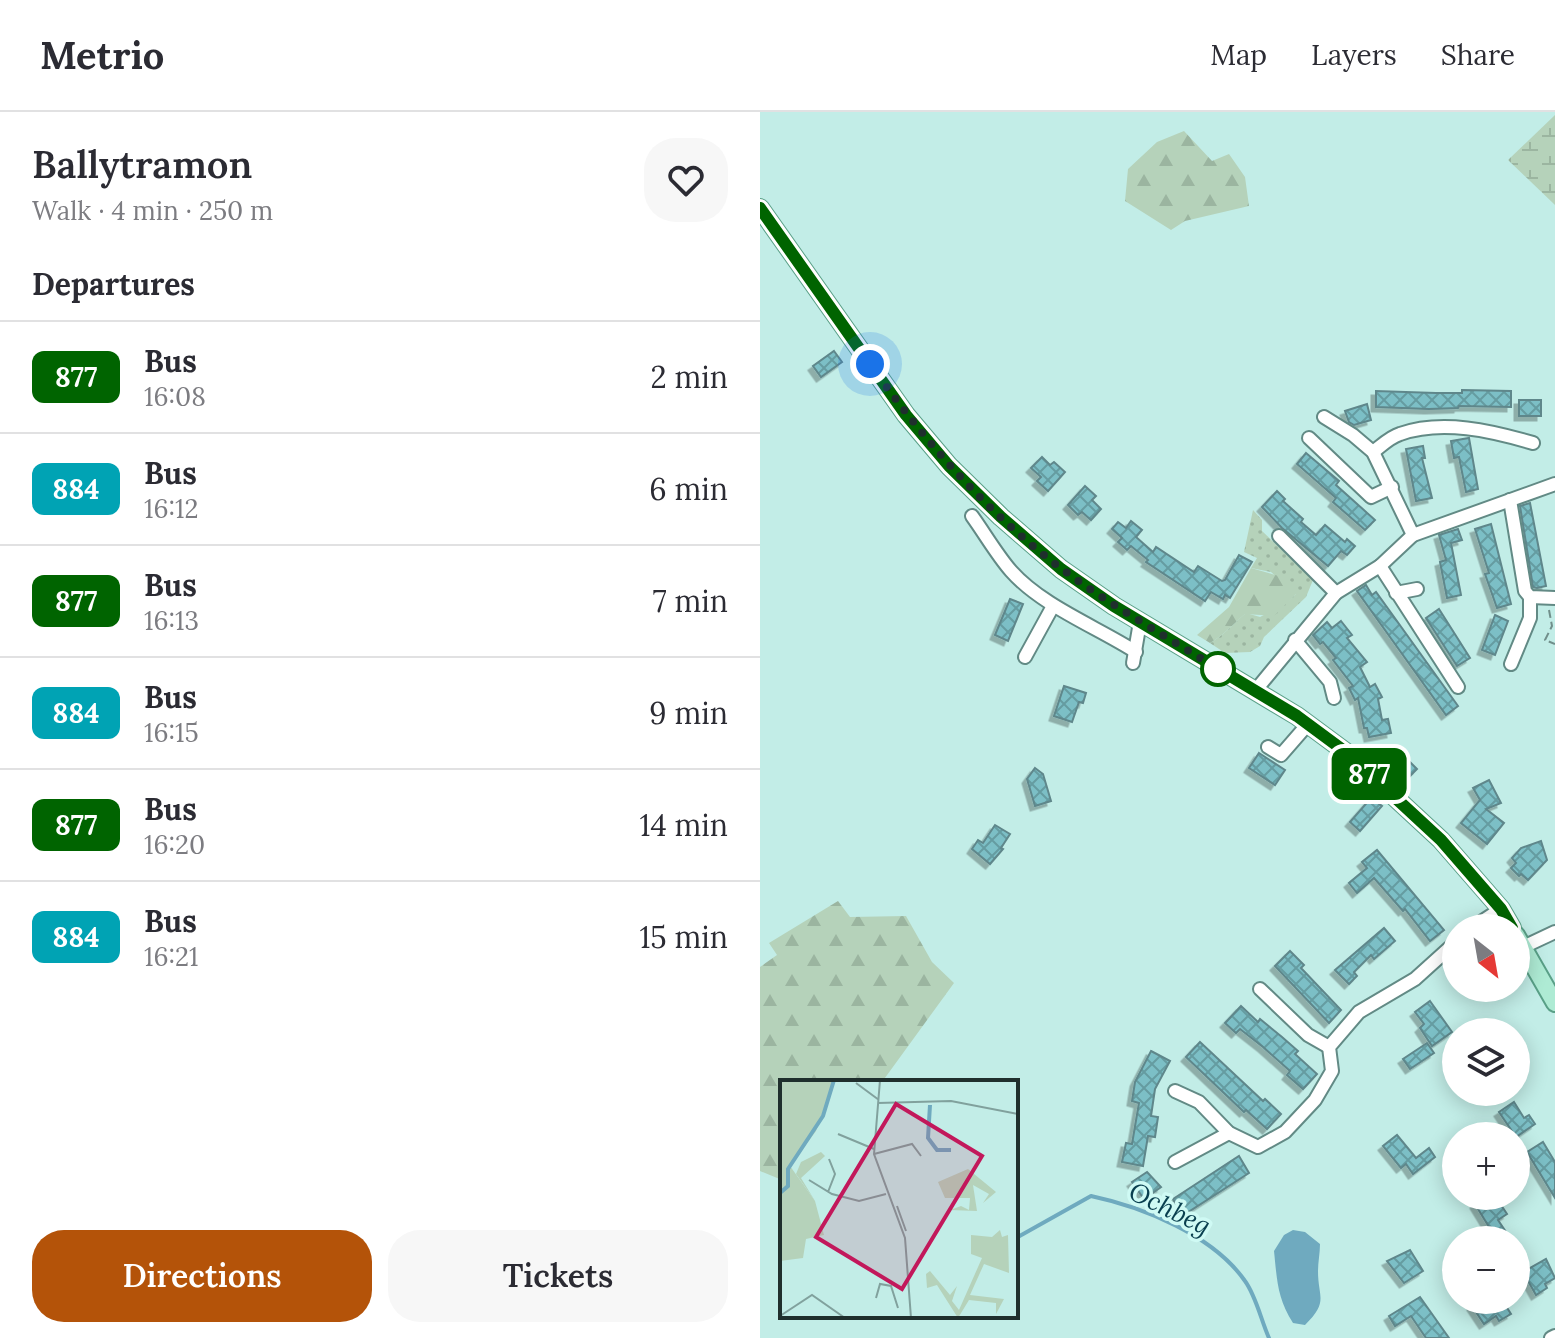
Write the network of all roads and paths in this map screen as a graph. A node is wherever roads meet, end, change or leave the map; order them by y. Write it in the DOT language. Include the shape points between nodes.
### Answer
graph roads {
  1 [pos="760,208"];
  2 [pos="1324,417"];
  3 [pos="1309,438"];
  4 [pos="1533,443"];
  5 [pos="1373,452"];
  6 [pos="1555,484"];
  7 [pos="1392,487"];
  8 [pos="1510,500"];
  9 [pos="972,516"];
  10 [pos="1413,535"];
  11 [pos="1279,536"];
  12 [pos="1380,566"];
  13 [pos="1417,589"];
  14 [pos="1336,593"];
  15 [pos="1396,593"];
  16 [pos="1530,597"];
  17 [pos="1551,598"];
  18 [pos="1053,606"];
  19 [pos="1140,622"];
  20 [pos="1295,640"];
  21 [pos="1555,644"];
  22 [pos="1025,657"];
  23 [pos="1511,664"];
  24 [pos="1458,687"];
  25 [pos="1255,691"];
  26 [pos="1334,698"];
  27 [pos="1308,724"];
  28 [pos="1268,747"];
  29 [pos="1501,909"];
  30 [pos="1493,914"];
  31 [pos="1504,914"];
  32 [pos="1555,932"];
  33 [pos="1530,938"];
  34 [pos="1442,955"];
  35 [pos="1530,959"];
  36 [pos="1260,989"];
  37 [pos="1555,1003"];
  38 [pos="1329,1047"];
  39 [pos="1175,1091"];
  40 [pos="1229,1133"];
  41 [pos="1175,1162"];
  1 -- 19 [label="main road" via="906,415 949,466 1061,569"];
  2 -- 5 [label="street"];
  3 -- 7 [label="street" via="1371,497"];
  4 -- 5 [label="street" via="1500,433 1429,428 1397,434"];
  5 -- 7 [label="street"];
  6 -- 8 [label="street"];
  7 -- 10 [label="street"];
  8 -- 10 [label="street"];
  8 -- 16 [label="street"];
  9 -- 18 [label="street" via="1012,573"];
  10 -- 12 [label="street"];
  11 -- 14 [label="street"];
  12 -- 14 [label="street"];
  12 -- 15 [label="street"];
  13 -- 15 [label="street"];
  14 -- 20 [label="street"];
  15 -- 24 [label="street"];
  16 -- 17 [label="street"];
  16 -- 23 [label="street" via="1530,618"];
  17 -- 21 [label="path" via="1552,626 1545,640"];
  18 -- 19 [label="street" via="1100,629 1135,658"];
  18 -- 22 [label="street"];
  19 -- 25 [label="main road"];
  20 -- 25 [label="street"];
  20 -- 26 [label="street" via="1330,682"];
  25 -- 27 [label="main road"];
  27 -- 28 [label="street" via="1281,755"];
  27 -- 29 [label="main road" via="1441,840"];
  29 -- 30 [label="street"];
  29 -- 31 [label="main road"];
  32 -- 33 [label="street"];
  34 -- 38 [label="street" via="1415,979 1359,1012"];
  35 -- 37 [label="main road"];
  36 -- 38 [label="street" via="1308,1035"];
  38 -- 40 [label="street" via="1332,1071 1315,1100 1285,1132 1258,1147"];
  39 -- 40 [label="street" via="1199,1102"];
  40 -- 41 [label="street"];
}
